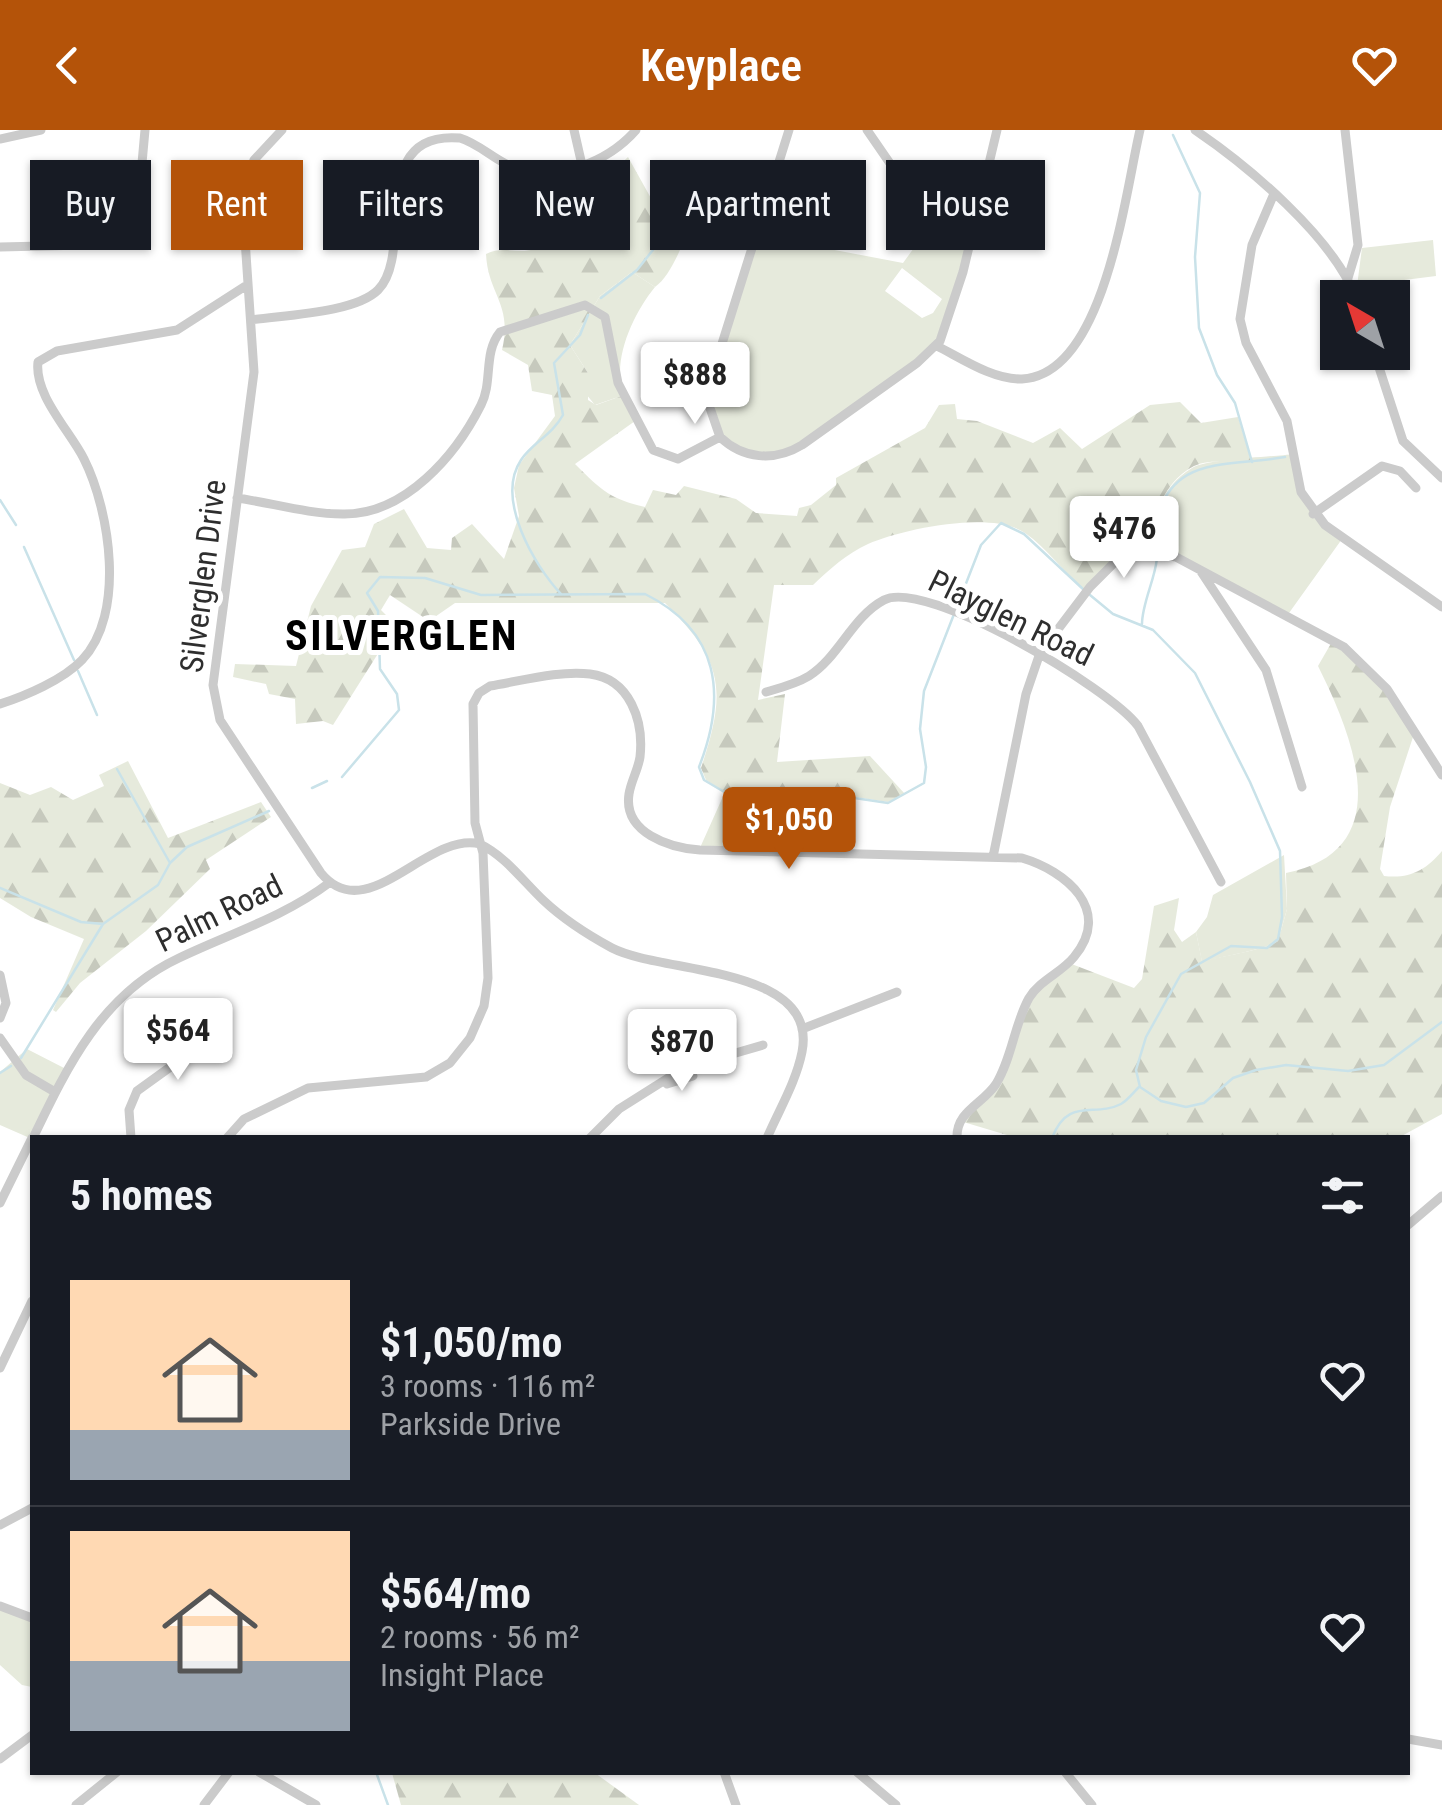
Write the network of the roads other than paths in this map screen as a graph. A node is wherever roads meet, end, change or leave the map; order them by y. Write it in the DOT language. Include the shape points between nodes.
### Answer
graph roads {
  1 [pos="41,130"];
  2 [pos="145,130"];
  3 [pos="282,130"];
  4 [pos="574,130"];
  5 [pos="636,130"];
  6 [pos="789,130"];
  7 [pos="867,130"];
  8 [pos="997,130"];
  9 [pos="1140,130"];
  10 [pos="1195,130"];
  11 [pos="1346,130"];
  12 [pos="0,139"];
  13 [pos="505,160"];
  14 [pos="581,160"];
  15 [pos="599,160"];
  16 [pos="888,160"];
  17 [pos="990,160"];
  18 [pos="1273,196"];
  19 [pos="0,247"];
  20 [pos="969,250"];
  21 [pos="1348,278"];
  22 [pos="247,286"];
  23 [pos="251,320"];
  24 [pos="937,346"];
  25 [pos="1380,370"];
  26 [pos="720,437"];
  27 [pos="1442,478"];
  28 [pos="1416,488"];
  29 [pos="237,498"];
  30 [pos="1313,514"];
  31 [pos="1198,568"];
  32 [pos="1442,608"];
  33 [pos="1040,653"];
  34 [pos="766,692"];
  35 [pos="0,704"];
  36 [pos="1442,775"];
  37 [pos="1302,787"];
  38 [pos="480,844"];
  39 [pos="993,857"];
  40 [pos="1221,882"];
  41 [pos="329,883"];
  42 [pos="0,975"];
  43 [pos="897,992"];
  44 [pos="0,1018"];
  45 [pos="223,1029"];
  46 [pos="802,1029"];
  47 [pos="0,1038"];
  48 [pos="763,1045"];
  49 [pos="694,1076"];
  50 [pos="660,1086"];
  51 [pos="55,1092"];
  52 [pos="34,1135"];
  53 [pos="131,1135"];
  54 [pos="230,1135"];
  55 [pos="593,1135"];
  56 [pos="768,1135"];
  57 [pos="957,1135"];
  58 [pos="30,1142"];
  59 [pos="1442,1196"];
  60 [pos="0,1204"];
  61 [pos="1410,1222"];
  62 [pos="30,1305"];
  63 [pos="0,1368"];
  64 [pos="30,1509"];
  65 [pos="0,1525"];
  66 [pos="0,1606"];
  67 [pos="30,1617"];
  68 [pos="30,1736"];
  69 [pos="1410,1739"];
  70 [pos="1442,1745"];
  71 [pos="0,1759"];
  72 [pos="112,1775"];
  73 [pos="227,1775"];
  74 [pos="264,1775"];
  75 [pos="725,1775"];
  76 [pos="861,1775"];
  77 [pos="1068,1775"];
  78 [pos="76,1805"];
  79 [pos="204,1805"];
  80 [pos="316,1805"];
  81 [pos="736,1805"];
  82 [pos="896,1805"];
  83 [pos="1092,1805"];
  1 -- 12 [label="street"];
  2 -- 19 [label="street" via="138,206 121,234 62,248"];
  3 -- 22 [label="street, Silverglen Drive" via="254,160 244,183"];
  4 -- 14 [label="street"];
  5 -- 15 [label="street"];
  6 -- 26 [label="street" via="710,382"];
  7 -- 16 [label="street"];
  8 -- 17 [label="street"];
  9 -- 24 [label="street" via="1097,306 1076,346 1038,375 1017,379"];
  10 -- 18 [label="street"];
  11 -- 21 [label="street" via="1358,244"];
  13 -- 23 [label="street" via="468,140 436,141 412,156 402,174 392,260 379,289 355,304"];
  18 -- 21 [label="street"];
  18 -- 30 [label="street" via="1252,245 1241,326 1287,422 1301,492"];
  20 -- 24 [label="street"];
  22 -- 23 [label="street, Silverglen Drive"];
  22 -- 35 [label="street" via="177,330 57,351 38,362 39,381 85,461 98,498 105,614 81,661"];
  23 -- 29 [label="street, Silverglen Drive" via="253,386"];
  24 -- 26 [label="street" via="785,455 759,456"];
  25 -- 27 [label="street" via="1404,442"];
  26 -- 29 [label="street" via="678,459 655,453 618,383 605,317 586,305 500,332 480,408 432,474 392,501 343,514"];
  28 -- 30 [label="street" via="1400,470 1382,466"];
  29 -- 41 [label="street, Silverglen Drive" via="214,704"];
  30 -- 32 [label="street"];
  31 -- 33 [label="street" via="1152,550 1124,556 1090,586"];
  31 -- 36 [label="street" via="1355,656 1387,689"];
  31 -- 37 [label="street" via="1266,670"];
  33 -- 34 [label="street, Playglen Road" via="912,595 886,598 813,673"];
  33 -- 39 [label="street"];
  33 -- 40 [label="street, Playglen Road" via="1134,721"];
  38 -- 39 [label="street" via="474,823 475,698 490,686 583,673 616,684 632,703 640,752 629,808 661,842 700,850"];
  38 -- 41 [label="street" via="454,844 368,888"];
  38 -- 46 [label="street" via="562,916 608,946 766,989 792,1008"];
  38 -- 54 [label="street" via="487,991 461,1052 443,1069 414,1080 308,1088 244,1119"];
  39 -- 57 [label="street" via="1022,858 1061,874 1084,900 1089,926 1074,956 1032,994 998,1080 965,1114"];
  41 -- 51 [label="street, Palm Road" via="134,986 82,1041"];
  42 -- 44 [label="street" via="6,1003"];
  43 -- 46 [label="street"];
  45 -- 53 [label="street" via="137,1091 129,1110"];
  46 -- 56 [label="street" via="799,1064"];
  47 -- 51 [label="street" via="26,1075"];
  48 -- 50 [label="street" via="689,1066"];
  49 -- 50 [label="street"];
  50 -- 55 [label="street" via="619,1109"];
  51 -- 52 [label="street, Palm Road"];
  58 -- 60 [label="street, Palm Road"];
  59 -- 61 [label="street"];
  62 -- 63 [label="street"];
  64 -- 65 [label="street"];
  66 -- 67 [label="street"];
  68 -- 71 [label="street"];
  69 -- 70 [label="street"];
  72 -- 78 [label="street"];
  73 -- 79 [label="street"];
  74 -- 80 [label="street"];
  75 -- 81 [label="street"];
  76 -- 82 [label="street"];
  77 -- 83 [label="street"];
}
